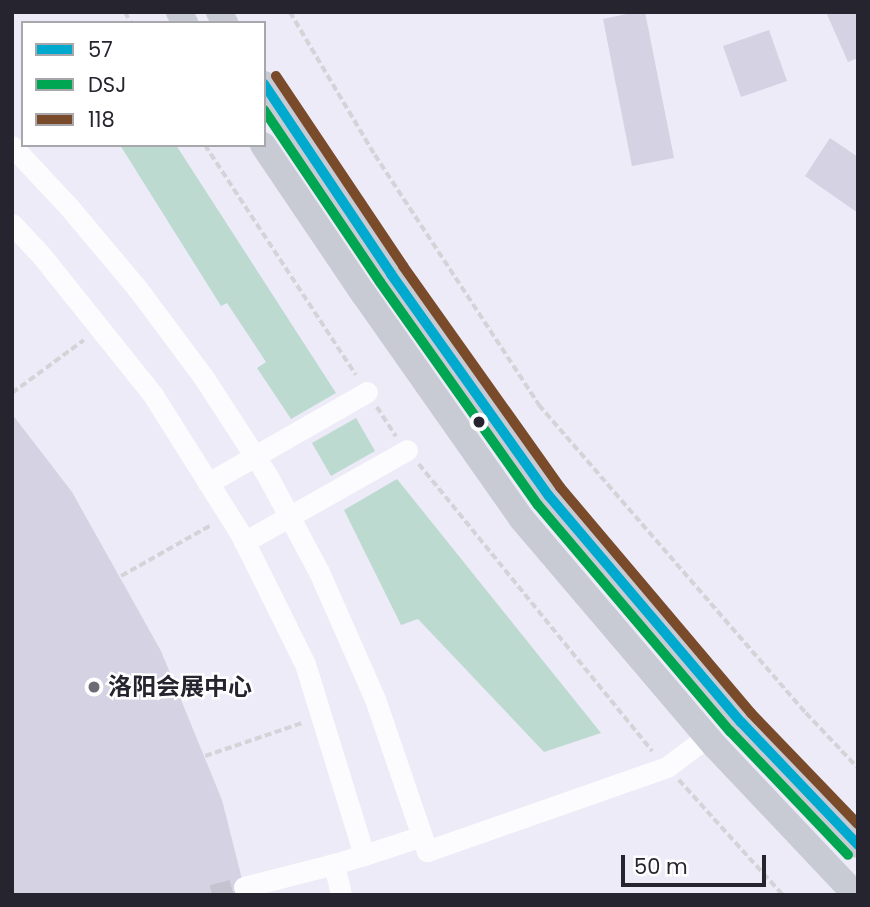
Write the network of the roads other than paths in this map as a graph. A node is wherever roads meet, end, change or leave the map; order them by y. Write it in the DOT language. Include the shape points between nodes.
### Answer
graph roads {
  1 [pos="266,87"];
  2 [pos="12,146"];
  3 [pos="264,147"];
  4 [pos="12,224"];
  5 [pos="367,392"];
  6 [pos="407,450"];
  7 [pos="255,457"];
  8 [pos="208,483"];
  9 [pos="289,517"];
  10 [pos="244,542"];
  11 [pos="707,737"];
  12 [pos="422,836"];
  13 [pos="858,845"];
  14 [pos="364,855"];
  15 [pos="334,864"];
  16 [pos="244,887"];
  17 [pos="341,895"];
  18 [pos="856,895"];
  1 -- 13 [label="main road" via="391,274 549,496 741,722"];
  2 -- 7 [label="street" via="136,288 204,378"];
  3 -- 11 [label="main road" via="522,518"];
  4 -- 8 [label="street" via="152,395"];
  5 -- 7 [label="street"];
  6 -- 9 [label="street"];
  7 -- 8 [label="street"];
  7 -- 9 [label="street"];
  8 -- 10 [label="street"];
  9 -- 10 [label="street"];
  9 -- 12 [label="street" via="376,699"];
  10 -- 14 [label="street" via="305,664"];
  11 -- 12 [label="street" via="667,767 428,851"];
  11 -- 18 [label="main road"];
  12 -- 14 [label="street"];
  14 -- 15 [label="street"];
  15 -- 16 [label="street"];
  15 -- 17 [label="street"];
}
